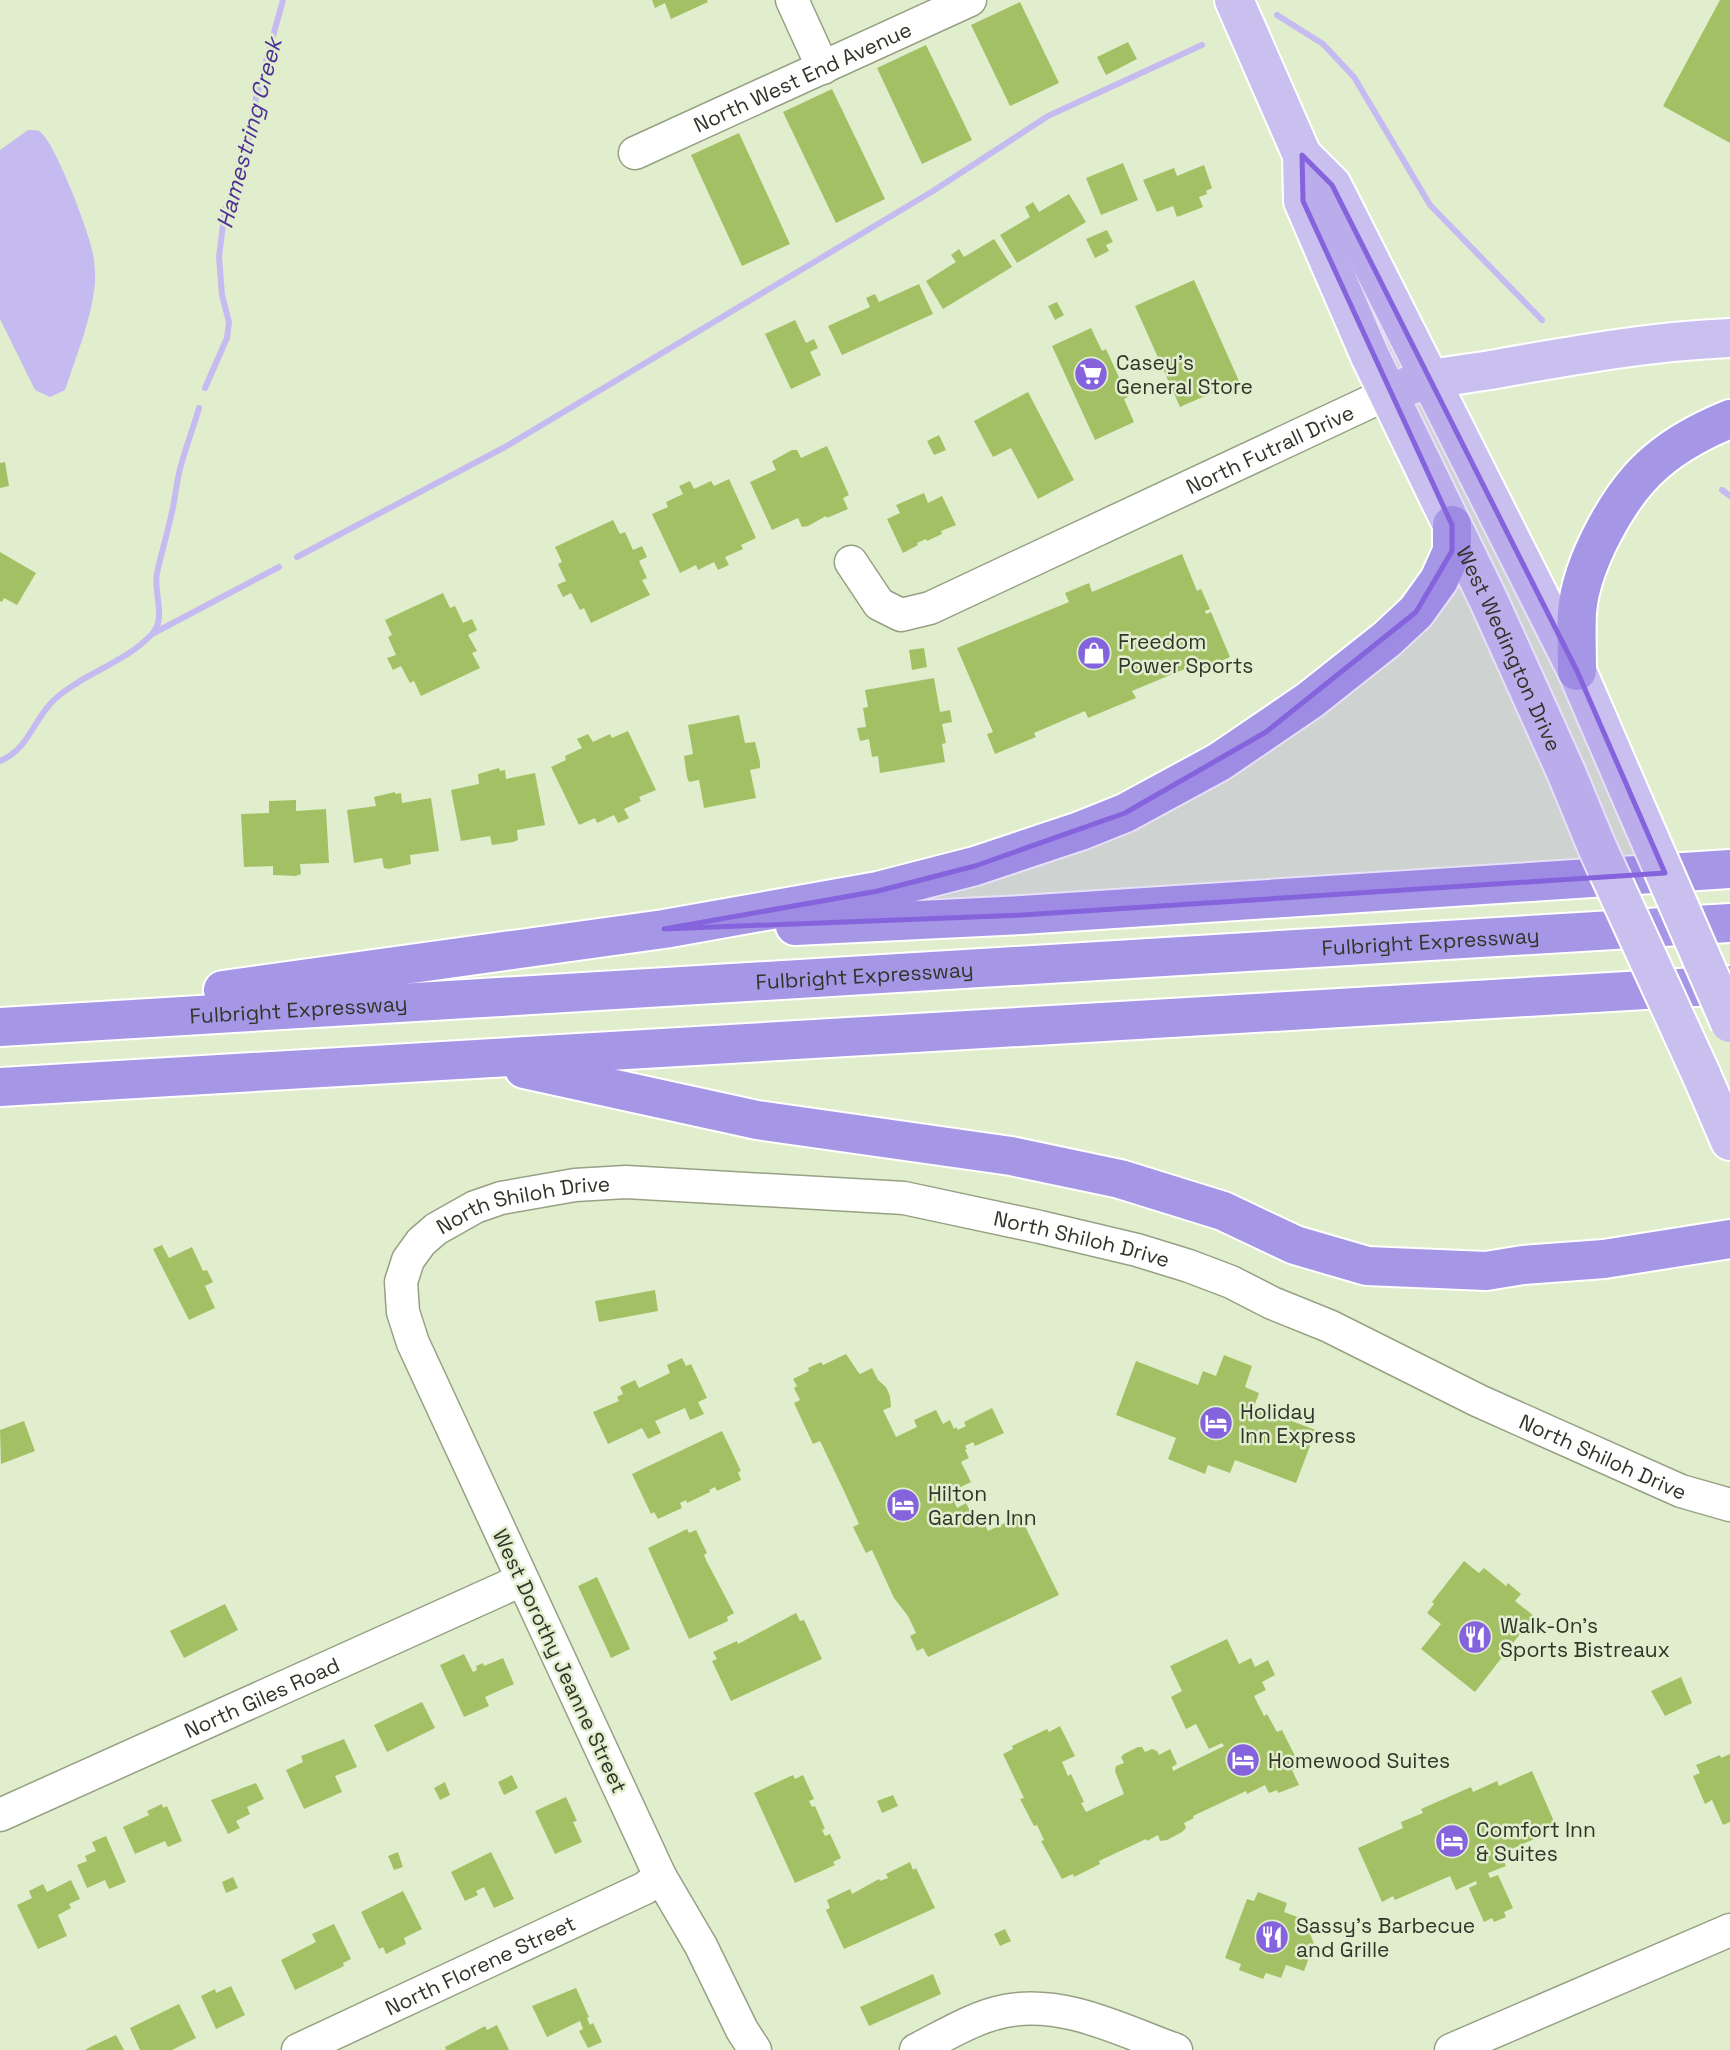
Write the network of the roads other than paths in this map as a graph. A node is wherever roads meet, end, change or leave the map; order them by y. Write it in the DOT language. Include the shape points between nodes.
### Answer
graph roads {
  1 [pos="792,0"];
  2 [pos="970,0"];
  3 [pos="1234,0"];
  4 [pos="823,68"];
  5 [pos="635,153"];
  6 [pos="1302,155"];
  7 [pos="1730,338"];
  8 [pos="1429,379"];
  9 [pos="1389,393"];
  10 [pos="1730,419"];
  11 [pos="1452,525"];
  12 [pos="850,562"];
  13 [pos="1577,671"];
  14 [pos="1730,869"];
  15 [pos="1730,923"];
  16 [pos="663,929"];
  17 [pos="1730,985"];
  18 [pos="0,1020"];
  19 [pos="1730,1023"];
  20 [pos="0,1027"];
  21 [pos="478,1059"];
  22 [pos="0,1087"];
  23 [pos="1730,1141"];
  24 [pos="1730,1239"];
  25 [pos="408,1260"];
  26 [pos="1730,1505"];
  27 [pos="522,1580"];
  28 [pos="0,1815"];
  29 [pos="660,1876"];
  30 [pos="1730,1930"];
  31 [pos="298,2050"];
  32 [pos="755,2050"];
  33 [pos="916,2050"];
  34 [pos="1176,2050"];
  35 [pos="1451,2050"];
  1 -- 4 [label="street"];
  2 -- 4 [label="street, North West End Avenue"];
  3 -- 6 [label="main road, West Wedington Drive"];
  4 -- 5 [label="street, North West End Avenue"];
  6 -- 8 [label="main road, West Wedington Drive" via="1332,185"];
  6 -- 9 [label="main road, West Wedington Drive" via="1303,201"];
  7 -- 8 [label="main road, North Futrall Drive" via="1614,348"];
  8 -- 9 [label="main road, North Futrall Drive"];
  8 -- 13 [label="main road, West Wedington Drive"];
  9 -- 11 [label="main road, West Wedington Drive"];
  9 -- 12 [label="street, North Futrall Drive" via="930,608 901,615 879,604"];
  10 -- 13 [label="highway" via="1699,431 1655,463 1616,508 1590,560 1577,610"];
  11 -- 16 [label="highway" via="1452,551 1439,580 1416,612 1387,639 1266,732 1125,813 975,866 878,891"];
  11 -- 23 [label="main road, West Wedington Drive, bridge"];
  13 -- 19 [label="main road, West Wedington Drive, bridge"];
  14 -- 16 [label="highway" via="1022,915"];
  15 -- 20 [label="highway, Fulbright Expressway"];
  16 -- 18 [label="highway"];
  17 -- 21 [label="highway"];
  21 -- 22 [label="highway"];
  21 -- 24 [label="highway" via="757,1120 998,1154 1120,1179 1223,1211 1295,1245 1367,1266 1486,1270 1604,1259"];
  25 -- 26 [label="street, North Shiloh Drive" via="436,1229 475,1206 575,1185 626,1182 904,1198 1189,1266 1329,1326 1479,1401 1659,1481"];
  25 -- 27 [label="street, West Dorothy Jeanne Street" via="401,1282 413,1343"];
  27 -- 28 [label="street, North Giles Road"];
  27 -- 29 [label="street, West Dorothy Jeanne Street"];
  29 -- 31 [label="street, North Florene Street" via="646,1888"];
  29 -- 32 [label="street, West Dorothy Jeanne Street"];
  30 -- 35 [label="street"];
  33 -- 34 [label="street" via="985,2017 1023,2008 1067,2012"];
}
